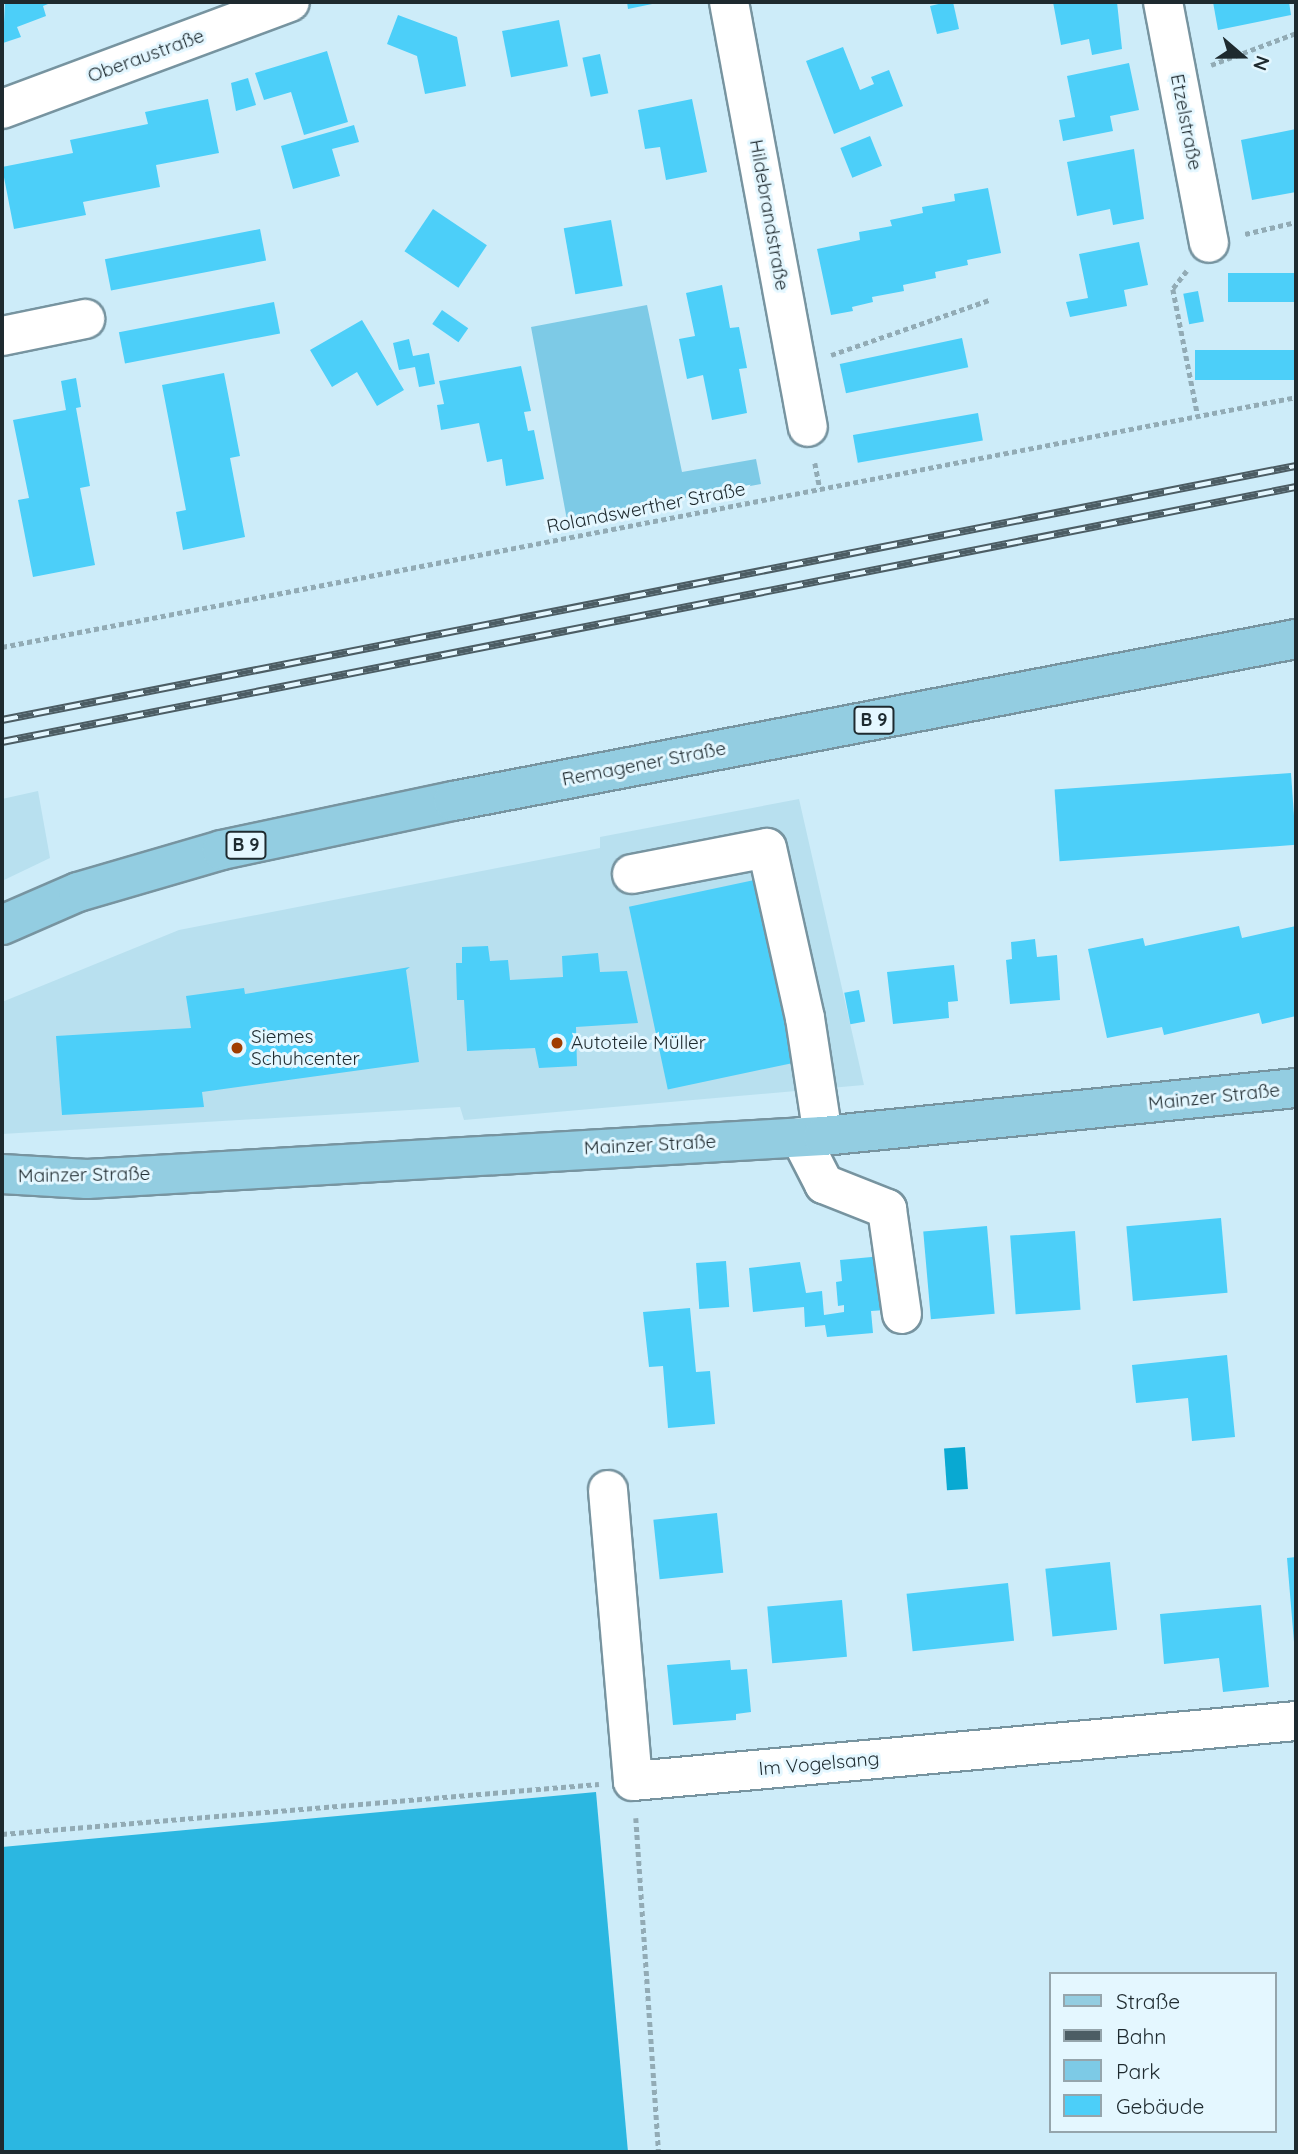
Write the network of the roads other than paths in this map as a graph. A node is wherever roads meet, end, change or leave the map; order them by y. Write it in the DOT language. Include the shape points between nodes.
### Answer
graph roads {
  1 [pos="290,2"];
  2 [pos="729,2"];
  3 [pos="1163,2"];
  4 [pos="2,109"];
  5 [pos="1209,243"];
  6 [pos="85,319"];
  7 [pos="2,336"];
  8 [pos="808,427"];
  9 [pos="1296,639"];
  10 [pos="632,874"];
  11 [pos="2,925"];
  12 [pos="1296,1088"];
  13 [pos="811,1136"];
  14 [pos="2,1174"];
  15 [pos="902,1314"];
  16 [pos="608,1490"];
  17 [pos="1296,1721"];
  1 -- 4 [label="street, Oberaustraße"];
  2 -- 8 [label="street, Hildebrandstraße"];
  3 -- 5 [label="street, Etzelstraße"];
  6 -- 7 [label="street"];
  9 -- 11 [label="main road, Remagener Straße / B 9" via="453,801 222,850 78,892"];
  10 -- 13 [label="street" via="767,848 804,1018"];
  12 -- 13 [label="main road, Mainzer Straße"];
  13 -- 14 [label="main road, Mainzer Straße" via="86,1179"];
  13 -- 15 [label="street" via="824,1184 887,1209"];
  16 -- 17 [label="street, Im Vogelsang" via="633,1781"];
}
